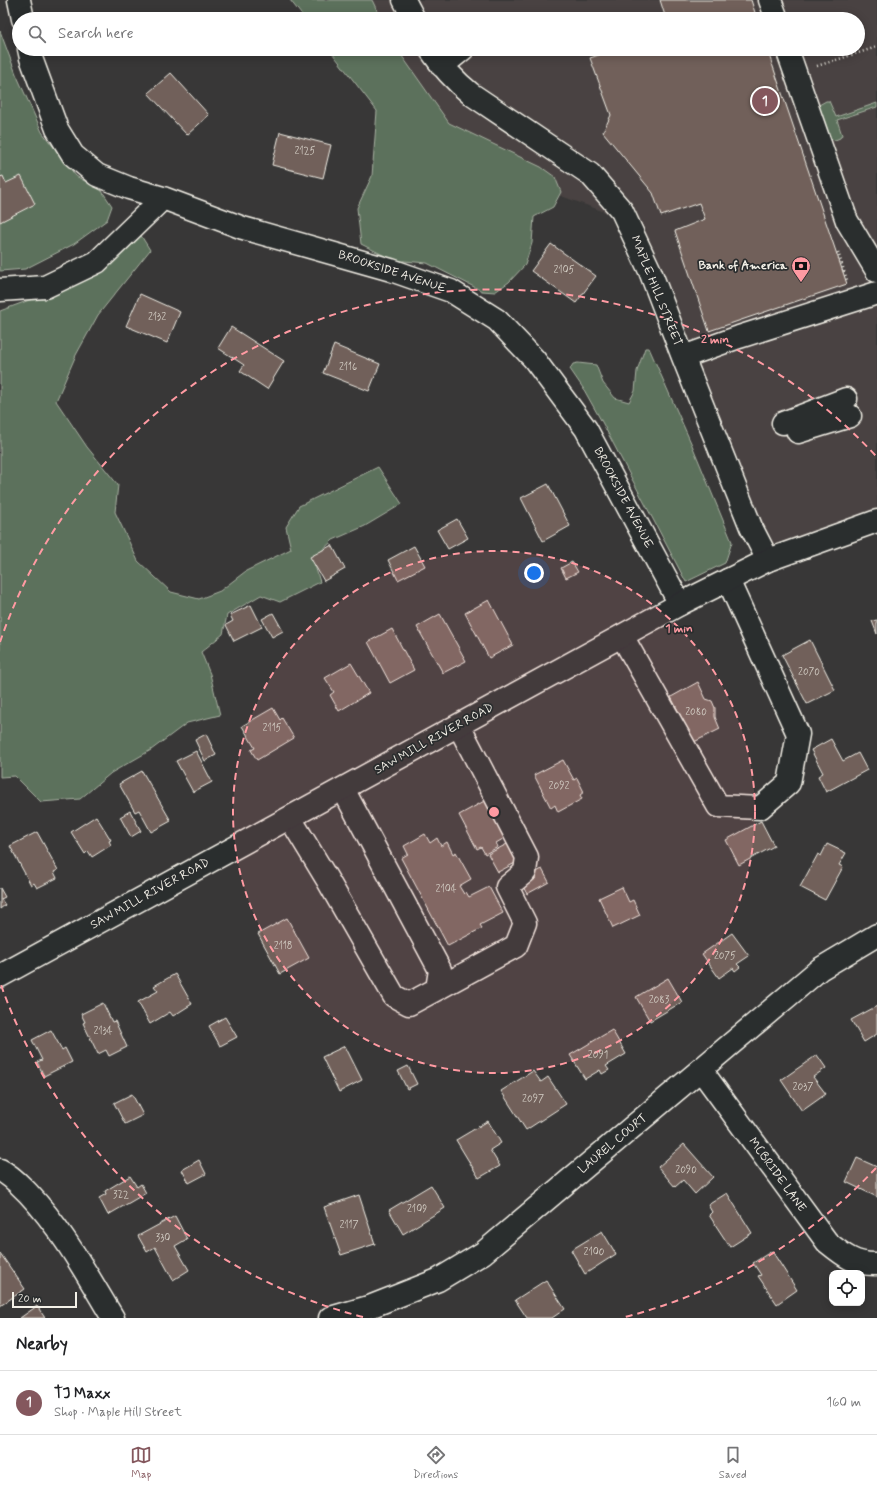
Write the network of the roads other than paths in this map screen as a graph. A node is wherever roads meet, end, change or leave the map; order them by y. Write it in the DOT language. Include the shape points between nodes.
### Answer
graph roads {
  1 [pos="19,0"];
  2 [pos="404,0"];
  3 [pos="770,0"];
  4 [pos="22,12"];
  5 [pos="410,12"];
  6 [pos="774,12"];
  7 [pos="31,56"];
  8 [pos="789,56"];
  9 [pos="436,58"];
  10 [pos="163,198"];
  11 [pos="877,271"];
  12 [pos="0,290"];
  13 [pos="877,292"];
  14 [pos="683,357"];
  15 [pos="848,407"];
  16 [pos="786,429"];
  17 [pos="877,521"];
  18 [pos="768,560"];
  19 [pos="728,580"];
  20 [pos="680,604"];
  21 [pos="622,636"];
  22 [pos="459,726"];
  23 [pos="343,789"];
  24 [pos="290,818"];
  25 [pos="877,935"];
  26 [pos="0,976"];
  27 [pos="437,989"];
  28 [pos="701,1070"];
  29 [pos="0,1170"];
  30 [pos="872,1264"];
  31 [pos="113,1318"];
  32 [pos="330,1318"];
  1 -- 4 [label="main road"];
  2 -- 5 [label="main road"];
  3 -- 6 [label="main road"];
  7 -- 10 [label="main road, BROOKSIDE AVENUE" via="57,129 73,155 97,174 129,188"];
  8 -- 11 [label="main road" via="847,220"];
  9 -- 14 [label="main road, MAPLE HILL STREET" via="471,94 590,174 622,211 650,271"];
  10 -- 12 [label="main road" via="97,262 45,288"];
  10 -- 20 [label="main road, BROOKSIDE AVENUE" via="243,228 391,270 451,291 497,320 534,359 586,429"];
  13 -- 14 [label="main road" via="739,336"];
  14 -- 18 [label="main road, MAPLE HILL STREET" via="751,527"];
  15 -- 16 [label="main road"];
  17 -- 18 [label="main road, SAW MILL RIVER ROAD"];
  18 -- 19 [label="main road, SAW MILL RIVER ROAD"];
  19 -- 20 [label="main road, SAW MILL RIVER ROAD"];
  19 -- 21 [label="main road" via="798,734 790,783 760,808 718,806"];
  20 -- 21 [label="main road, SAW MILL RIVER ROAD"];
  21 -- 22 [label="main road, SAW MILL RIVER ROAD"];
  22 -- 23 [label="main road, SAW MILL RIVER ROAD"];
  22 -- 27 [label="main road" via="527,857 525,872 508,886 524,923 516,946"];
  23 -- 24 [label="main road, SAW MILL RIVER ROAD"];
  23 -- 27 [label="main road" via="440,970"];
  24 -- 26 [label="main road, SAW MILL RIVER ROAD"];
  24 -- 27 [label="main road" via="394,996 409,1004"];
  25 -- 28 [label="main road, LAUREL COURT" via="820,969"];
  28 -- 30 [label="main road, MCBRIDE LANE" via="826,1242 845,1257"];
  28 -- 32 [label="main road, LAUREL COURT" via="483,1253 438,1280 372,1306"];
  29 -- 31 [label="main road" via="23,1188 43,1210 63,1237"];
}
